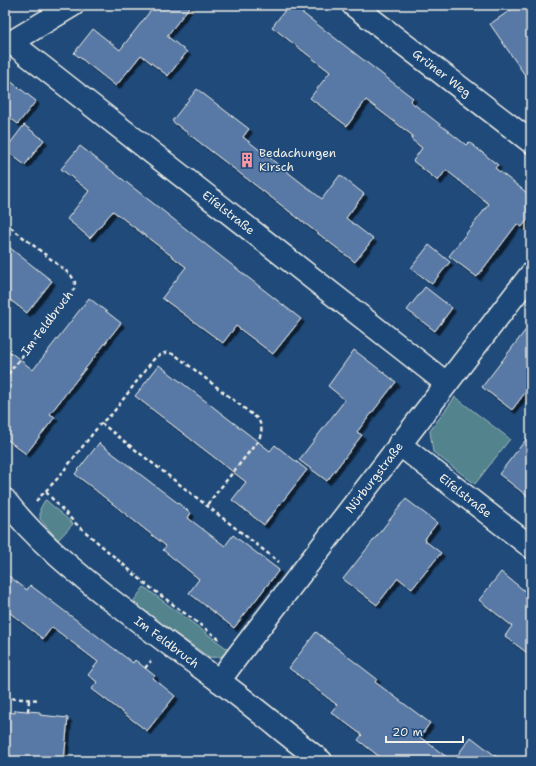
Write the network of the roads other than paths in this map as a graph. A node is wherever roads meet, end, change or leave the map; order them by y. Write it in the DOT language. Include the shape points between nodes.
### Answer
graph roads {
  1 [pos="73,5"];
  2 [pos="353,5"];
  3 [pos="8,44"];
  4 [pos="531,142"];
  5 [pos="531,274"];
  6 [pos="446,383"];
  7 [pos="399,444"];
  8 [pos="12,509"];
  9 [pos="531,547"];
  10 [pos="219,681"];
  11 [pos="297,754"];
  12 [pos="321,761"];
  1 -- 3 [label="street"];
  2 -- 4 [label="street, Grüner Weg"];
  3 -- 6 [label="street, Eifelstraße"];
  5 -- 6 [label="street, Nürburgstraße"];
  6 -- 7 [label="street, Nürburgstraße"];
  7 -- 9 [label="street, Eifelstraße"];
  7 -- 10 [label="street, Nürburgstraße"];
  8 -- 10 [label="street, Im Feldbruch" via="77,573"];
  10 -- 11 [label="street, Im Feldbruch"];
  11 -- 12 [label="street, Im Feldbruch"];
}
